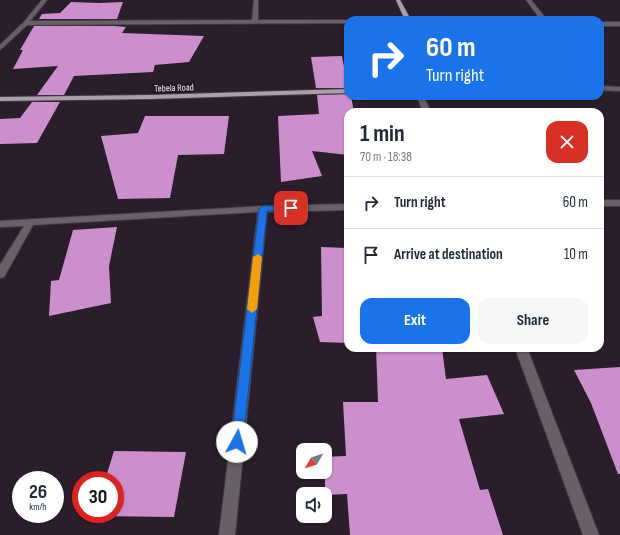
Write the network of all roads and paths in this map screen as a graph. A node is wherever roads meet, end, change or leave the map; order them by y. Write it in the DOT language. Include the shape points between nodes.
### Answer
graph roads {
  1 [pos="46,0"];
  2 [pos="256,0"];
  3 [pos="398,0"];
  4 [pos="528,0"];
  5 [pos="406,16"];
  6 [pos="541,16"];
  7 [pos="344,21"];
  8 [pos="255,22"];
  9 [pos="26,23"];
  10 [pos="604,24"];
  11 [pos="620,24"];
  12 [pos="0,48"];
  13 [pos="604,88"];
  14 [pos="620,88"];
  15 [pos="344,91"];
  16 [pos="0,99"];
  17 [pos="604,203"];
  18 [pos="620,203"];
  19 [pos="344,207"];
  20 [pos="263,209"];
  21 [pos="30,223"];
  22 [pos="0,224"];
  23 [pos="0,274"];
  24 [pos="522,352"];
  25 [pos="227,535"];
  26 [pos="591,535"];
  1 -- 9 [label="street"];
  2 -- 8 [label="street"];
  3 -- 5 [label="main road"];
  4 -- 6 [label="street"];
  7 -- 8 [label="street"];
  8 -- 9 [label="street"];
  9 -- 12 [label="street"];
  10 -- 11 [label="street"];
  13 -- 14 [label="street"];
  15 -- 16 [label="main road, Tebela Road" via="151,98"];
  17 -- 18 [label="street"];
  19 -- 20 [label="street"];
  20 -- 21 [label="street"];
  20 -- 25 [label="street"];
  21 -- 22 [label="street"];
  21 -- 23 [label="street"];
  24 -- 26 [label="street"];
}
